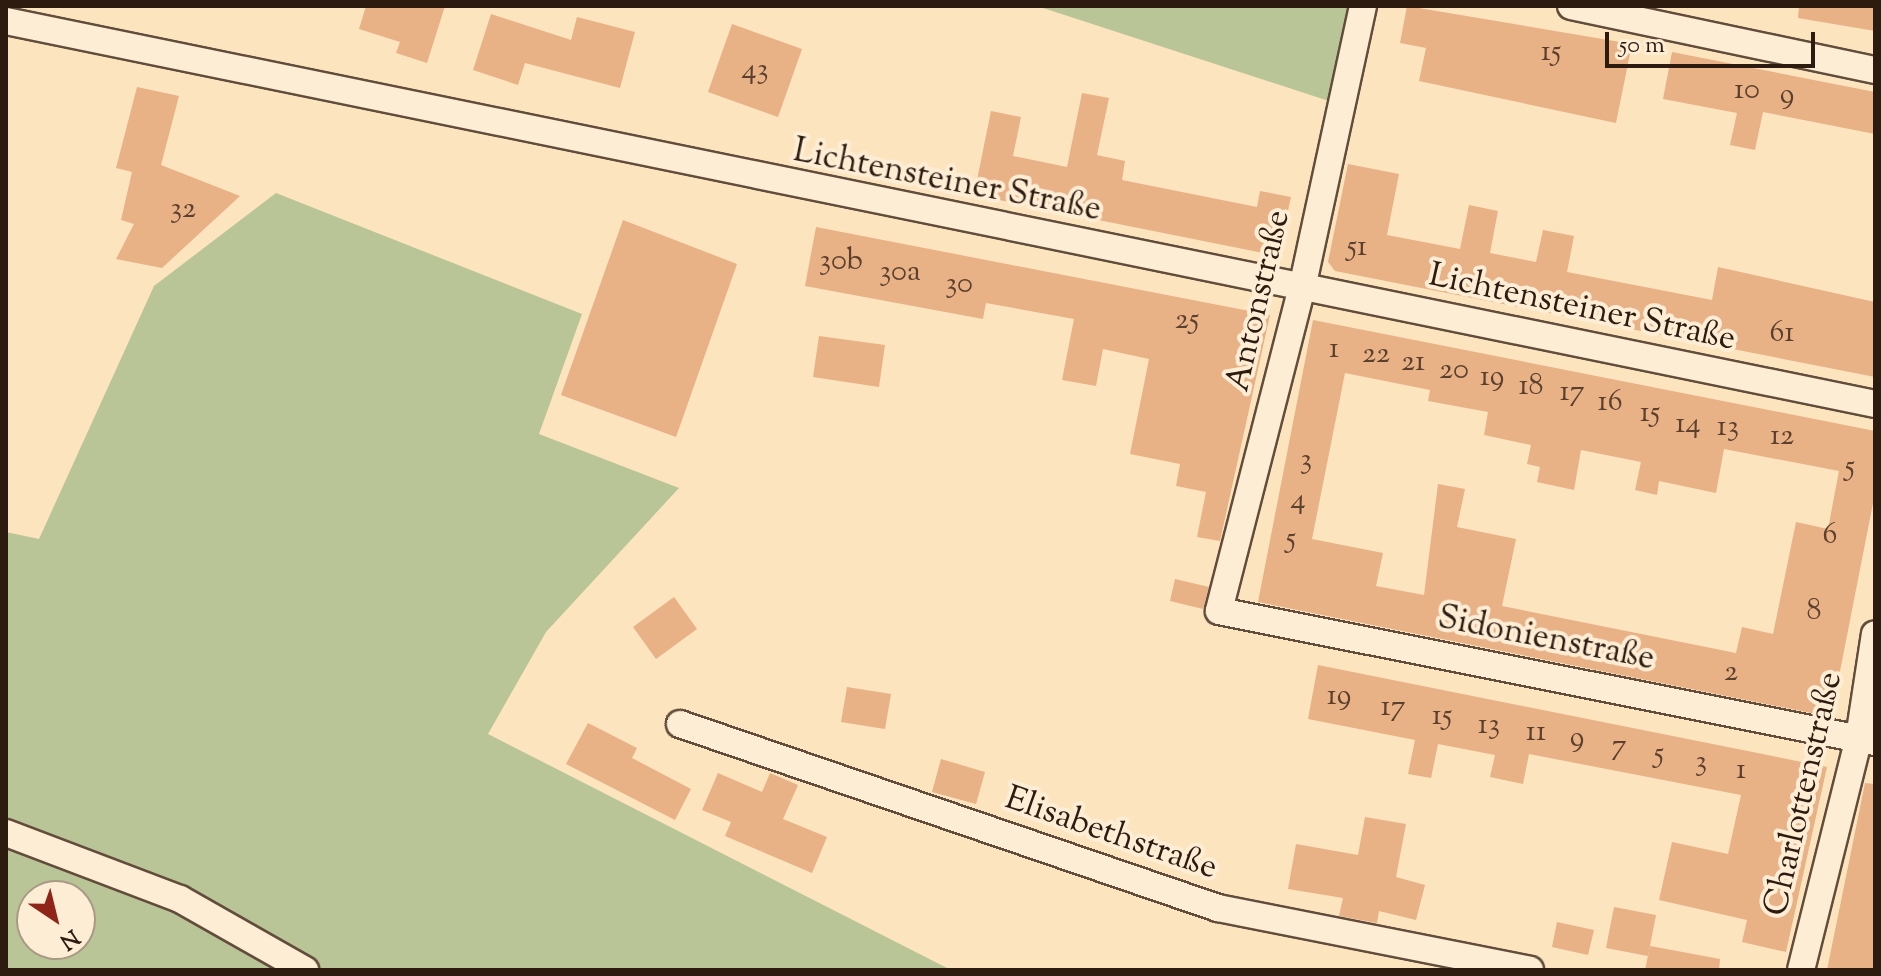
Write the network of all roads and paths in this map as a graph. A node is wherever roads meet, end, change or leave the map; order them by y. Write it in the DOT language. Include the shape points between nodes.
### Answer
graph roads {
  1 [pos="1363,6"];
  2 [pos="1571,6"];
  3 [pos="6,21"];
  4 [pos="1875,70"];
  5 [pos="1302,287"];
  6 [pos="1875,404"];
  7 [pos="1219,611"];
  8 [pos="1875,634"];
  9 [pos="680,724"];
  10 [pos="1867,740"];
  11 [pos="6,833"];
  12 [pos="305,970"];
  13 [pos="1530,970"];
  14 [pos="1801,970"];
  1 -- 5 [label="street, Antonstraße"];
  2 -- 4 [label="street"];
  3 -- 5 [label="street, Lichtensteiner Straße"];
  5 -- 6 [label="street, Lichtensteiner Straße"];
  5 -- 7 [label="street, Antonstraße"];
  7 -- 10 [label="street, Sidonienstraße"];
  8 -- 10 [label="street, Charlottenstraße"];
  9 -- 13 [label="street, Elisabethstraße" via="1218,908"];
  10 -- 14 [label="street, Charlottenstraße"];
  11 -- 12 [label="street" via="180,899"];
}
